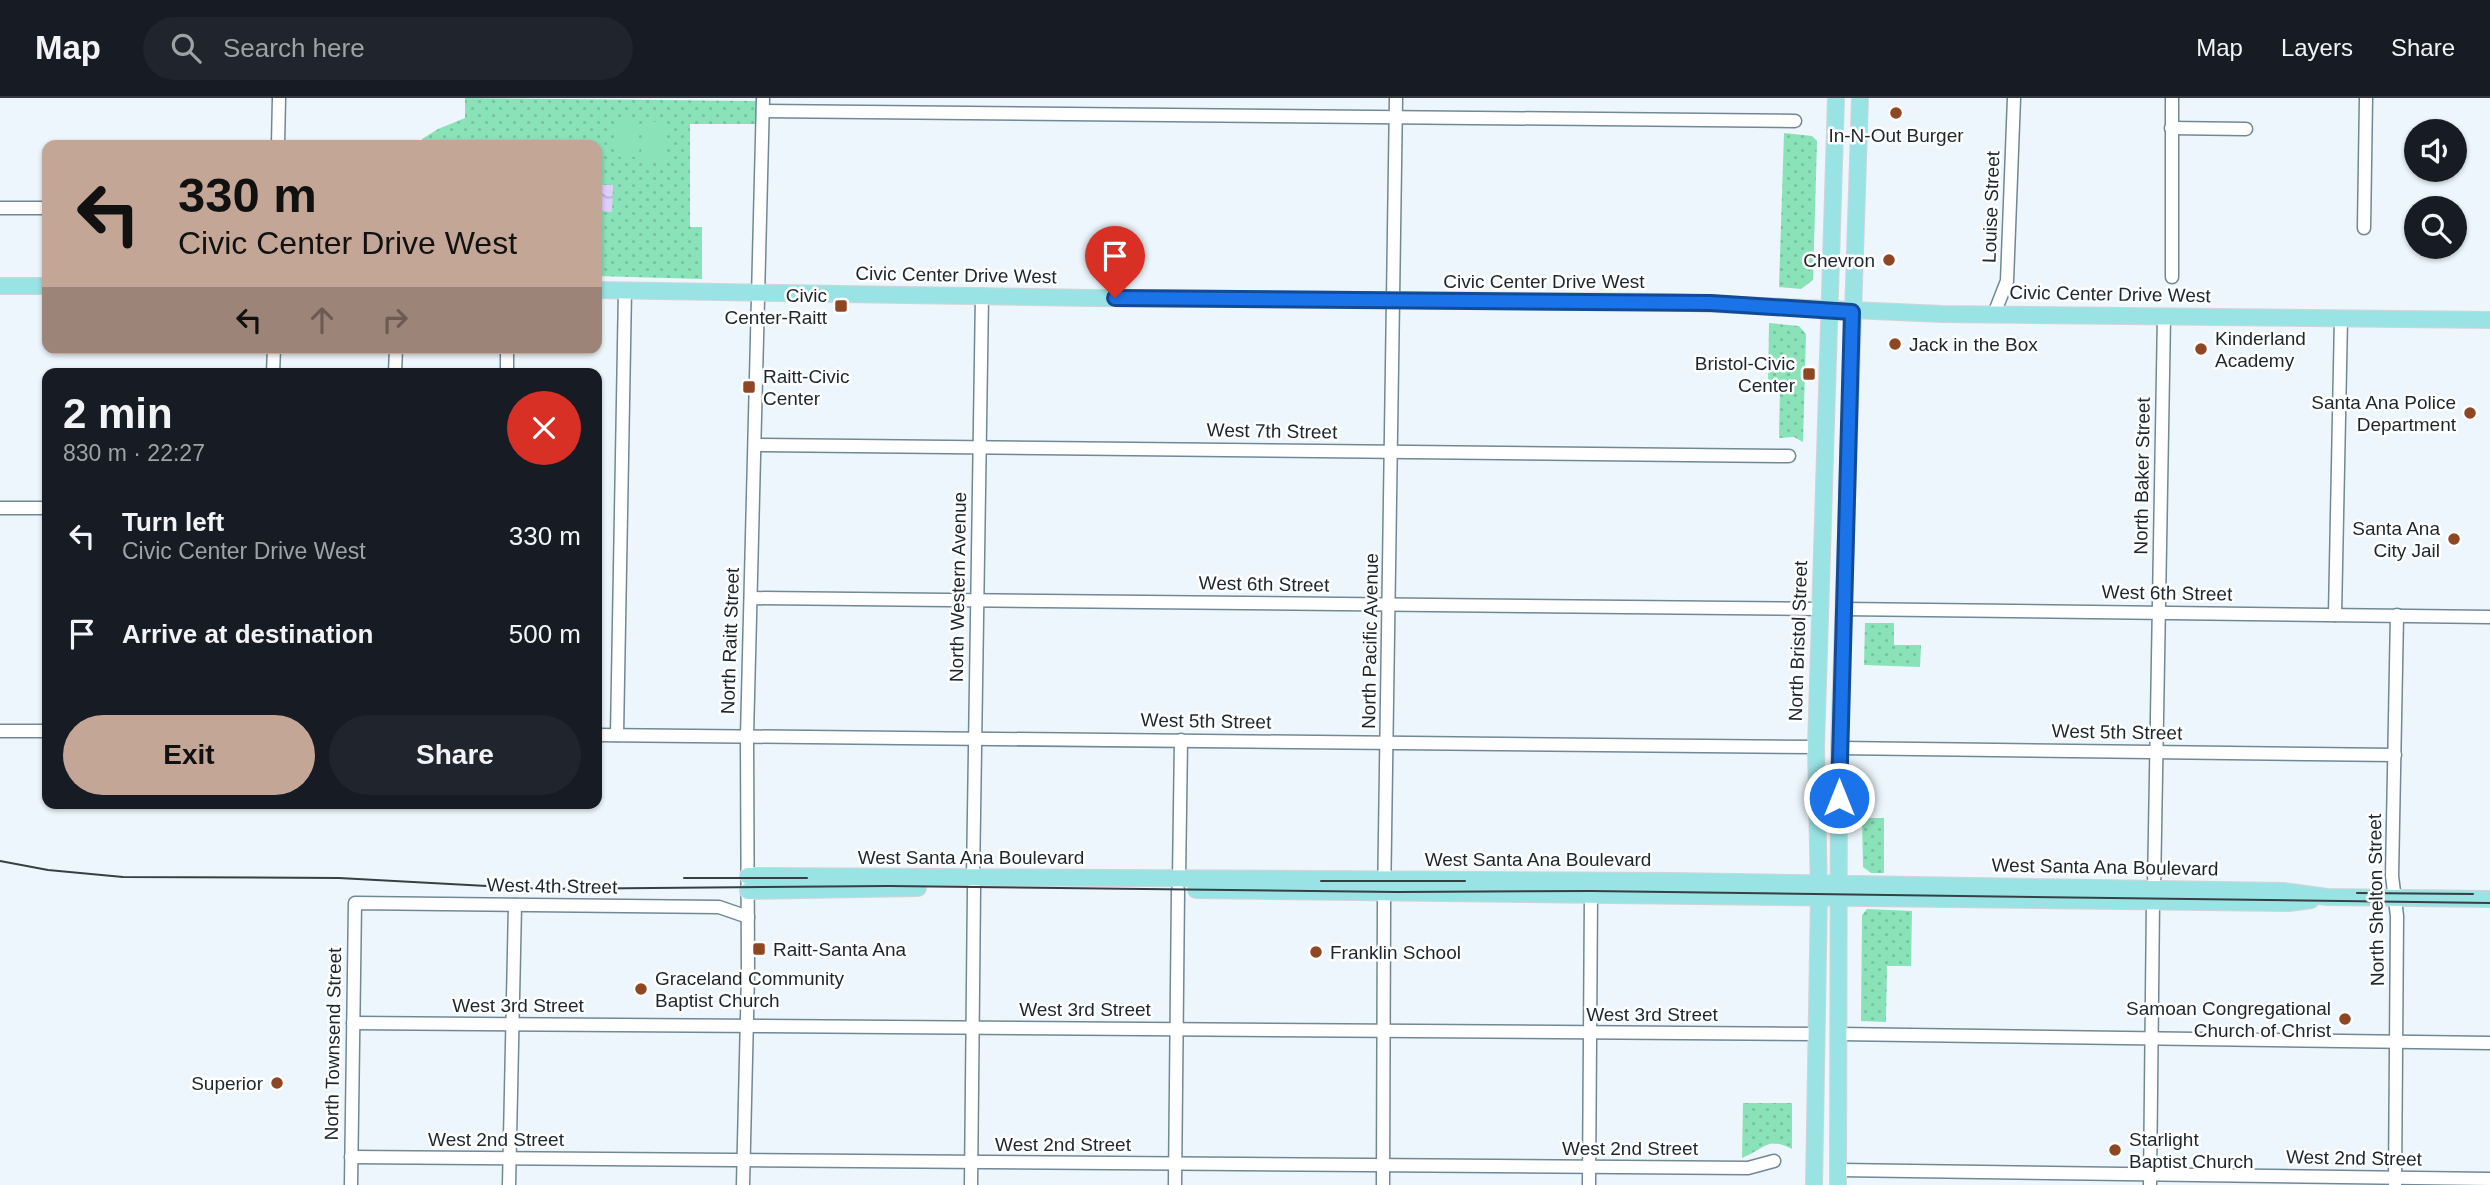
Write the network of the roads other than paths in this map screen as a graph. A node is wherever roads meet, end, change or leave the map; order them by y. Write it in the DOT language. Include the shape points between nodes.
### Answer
graph roads {
  1 [pos="279,98"];
  2 [pos="1396,98"];
  3 [pos="1836,98"];
  4 [pos="1860,98"];
  5 [pos="2014,98"];
  6 [pos="2172,98"];
  7 [pos="2366,98"];
  8 [pos="763,105"];
  9 [pos="1396,118"];
  10 [pos="1795,121"];
  11 [pos="2171,128"];
  12 [pos="2246,129"];
  13 [pos="278,140"];
  14 [pos="0,208"];
  15 [pos="42,208"];
  16 [pos="2364,228"];
  17 [pos="2172,277"];
  18 [pos="0,286"];
  19 [pos="42,286"];
  20 [pos="602,290"];
  21 [pos="625,290"];
  22 [pos="758,293"];
  23 [pos="982,295"];
  24 [pos="1393,300"];
  25 [pos="1829,310"];
  26 [pos="1852,312"];
  27 [pos="1994,314"];
  28 [pos="2164,316"];
  29 [pos="2341,318"];
  30 [pos="2490,320"];
  31 [pos="755,445"];
  32 [pos="979,447"];
  33 [pos="1391,452"];
  34 [pos="1789,456"];
  35 [pos="0,508"];
  36 [pos="42,508"];
  37 [pos="751,598"];
  38 [pos="978,600"];
  39 [pos="1390,604"];
  40 [pos="1843,608"];
  41 [pos="1820,609"];
  42 [pos="2159,612"];
  43 [pos="2335,615"];
  44 [pos="2397,615"];
  45 [pos="2490,617"];
  46 [pos="0,731"];
  47 [pos="42,731"];
  48 [pos="602,735"];
  49 [pos="617,735"];
  50 [pos="747,736"];
  51 [pos="976,737"];
  52 [pos="1181,740"];
  53 [pos="1388,743"];
  54 [pos="1816,747"];
  55 [pos="1839,748"];
  56 [pos="2155,752"];
  57 [pos="2395,755"];
  58 [pos="973,883"];
  59 [pos="748,884"];
  60 [pos="1179,884"];
  61 [pos="1384,886"];
  62 [pos="1819,890"];
  63 [pos="1840,890"];
  64 [pos="1591,894"];
  65 [pos="2153,895"];
  66 [pos="2395,898"];
  67 [pos="2490,899"];
  68 [pos="355,904"];
  69 [pos="515,905"];
  70 [pos="748,917"];
  71 [pos="353,1023"];
  72 [pos="512,1024"];
  73 [pos="747,1026"];
  74 [pos="973,1028"];
  75 [pos="1177,1029"];
  76 [pos="1385,1031"];
  77 [pos="1591,1032"];
  78 [pos="1816,1034"];
  79 [pos="1839,1034"];
  80 [pos="2151,1039"];
  81 [pos="2396,1042"];
  82 [pos="2490,1043"];
  83 [pos="351,1157"];
  84 [pos="509,1158"];
  85 [pos="743,1159"];
  86 [pos="1774,1161"];
  87 [pos="971,1162"];
  88 [pos="1175,1164"];
  89 [pos="1384,1165"];
  90 [pos="1590,1167"];
  91 [pos="1838,1178"];
  92 [pos="2490,1179"];
  93 [pos="2151,1180"];
  94 [pos="2395,1181"];
  95 [pos="351,1185"];
  96 [pos="509,1185"];
  97 [pos="743,1185"];
  98 [pos="971,1185"];
  99 [pos="1175,1185"];
  100 [pos="1383,1185"];
  101 [pos="1589,1185"];
  102 [pos="1814,1185"];
  1 -- 13 [label="street"];
  2 -- 9 [label="street, North Pacific Avenue"];
  3 -- 25 [label="main road, North Bristol Street"];
  4 -- 26 [label="main road"];
  5 -- 27 [label="street, Louise Street" via="2007,281"];
  6 -- 11 [label="street"];
  7 -- 16 [label="street"];
  8 -- 9 [label="street"];
  8 -- 22 [label="street, North Raitt Street"];
  9 -- 10 [label="street"];
  9 -- 24 [label="street, North Pacific Avenue"];
  11 -- 12 [label="street"];
  11 -- 17 [label="street"];
  14 -- 15 [label="street"];
  18 -- 19 [label="main road"];
  20 -- 21 [label="main road, Civic Center Drive West"];
  21 -- 22 [label="main road, Civic Center Drive West"];
  21 -- 49 [label="street"];
  22 -- 23 [label="main road, Civic Center Drive West"];
  22 -- 31 [label="street, North Raitt Street"];
  23 -- 24 [label="main road, Civic Center Drive West"];
  23 -- 32 [label="street, North Western Avenue"];
  24 -- 25 [label="main road, Civic Center Drive West" via="1719,303"];
  24 -- 33 [label="street, North Pacific Avenue"];
  25 -- 26 [label="main road, Civic Center Drive West"];
  25 -- 41 [label="main road, North Bristol Street"];
  26 -- 27 [label="main road, Civic Center Drive West"];
  26 -- 40 [label="main road"];
  27 -- 28 [label="main road, Civic Center Drive West"];
  28 -- 29 [label="main road, Civic Center Drive West"];
  28 -- 42 [label="street, North Baker Street"];
  29 -- 30 [label="main road, Civic Center Drive West"];
  29 -- 43 [label="street"];
  31 -- 32 [label="street, West 7th Street"];
  31 -- 37 [label="street, North Raitt Street"];
  32 -- 33 [label="street, West 7th Street"];
  32 -- 38 [label="street, North Western Avenue"];
  33 -- 34 [label="street, West 7th Street"];
  33 -- 39 [label="street, North Pacific Avenue"];
  35 -- 36 [label="street"];
  37 -- 38 [label="street, West 6th Street"];
  37 -- 50 [label="street, North Raitt Street"];
  38 -- 39 [label="street, West 6th Street"];
  38 -- 51 [label="street, North Western Avenue"];
  39 -- 41 [label="street, West 6th Street"];
  39 -- 53 [label="street, North Pacific Avenue"];
  40 -- 42 [label="street, West 6th Street"];
  40 -- 55 [label="main road"];
  41 -- 54 [label="main road, North Bristol Street"];
  42 -- 43 [label="street, West 6th Street"];
  42 -- 56 [label="street, North Baker Street"];
  43 -- 44 [label="street, West 6th Street"];
  44 -- 45 [label="street, West 6th Street"];
  44 -- 57 [label="street, North Shelton Street"];
  46 -- 47 [label="street"];
  48 -- 49 [label="street, West 5th Street"];
  49 -- 50 [label="street, West 5th Street"];
  50 -- 51 [label="street, West 5th Street"];
  50 -- 59 [label="street, North Raitt Street"];
  51 -- 52 [label="street, West 5th Street"];
  51 -- 58 [label="street, North Western Avenue"];
  52 -- 53 [label="street, West 5th Street"];
  52 -- 60 [label="street"];
  53 -- 54 [label="street, West 5th Street"];
  53 -- 61 [label="street, North Pacific Avenue"];
  54 -- 62 [label="main road, North Bristol Street"];
  55 -- 56 [label="street, West 5th Street"];
  55 -- 63 [label="main road"];
  56 -- 57 [label="street, West 5th Street"];
  56 -- 65 [label="street, North Baker Street"];
  57 -- 66 [label="street, North Shelton Street"];
  58 -- 59 [label="main road, West Santa Ana Boulevard"];
  58 -- 60 [label="main road, West Santa Ana Boulevard"];
  58 -- 74 [label="street, North Western Avenue"];
  59 -- 70 [label="street, North Raitt Street"];
  60 -- 61 [label="main road, West Santa Ana Boulevard"];
  60 -- 75 [label="street"];
  61 -- 62 [label="main road, West Santa Ana Boulevard"];
  61 -- 64 [label="main road, West Santa Ana Boulevard"];
  61 -- 76 [label="street, North Pacific Avenue"];
  62 -- 63 [label="main road, West Santa Ana Boulevard"];
  62 -- 64 [label="main road, West Santa Ana Boulevard"];
  62 -- 78 [label="main road, North Bristol Street"];
  63 -- 65 [label="main road, West Santa Ana Boulevard"];
  63 -- 79 [label="main road"];
  64 -- 77 [label="street"];
  65 -- 66 [label="main road, West Santa Ana Boulevard" via="2283,891"];
  65 -- 80 [label="street, North Baker Street"];
  66 -- 67 [label="main road, West Santa Ana Boulevard"];
  66 -- 81 [label="street, North Shelton Street"];
  68 -- 69 [label="street, West 4th Street"];
  68 -- 71 [label="street, North Townsend Street"];
  69 -- 70 [label="street, West 4th Street" via="719,907"];
  69 -- 72 [label="street"];
  70 -- 73 [label="street, North Raitt Street"];
  71 -- 72 [label="street, West 3rd Street"];
  71 -- 83 [label="street, North Townsend Street"];
  72 -- 73 [label="street, West 3rd Street"];
  72 -- 84 [label="street"];
  73 -- 74 [label="street, West 3rd Street"];
  73 -- 85 [label="street, North Raitt Street"];
  74 -- 75 [label="street, West 3rd Street"];
  74 -- 87 [label="street, North Western Avenue"];
  75 -- 76 [label="street, West 3rd Street"];
  75 -- 88 [label="street"];
  76 -- 77 [label="street, West 3rd Street"];
  76 -- 89 [label="street, North Pacific Avenue"];
  77 -- 78 [label="street, West 3rd Street"];
  77 -- 90 [label="street"];
  78 -- 102 [label="main road, North Bristol Street"];
  79 -- 80 [label="street"];
  79 -- 91 [label="main road"];
  80 -- 81 [label="street"];
  80 -- 93 [label="street, North Baker Street"];
  81 -- 82 [label="street"];
  81 -- 94 [label="street, North Shelton Street"];
  83 -- 84 [label="street, West 2nd Street"];
  83 -- 95 [label="street, North Townsend Street"];
  84 -- 85 [label="street, West 2nd Street"];
  84 -- 96 [label="street"];
  85 -- 87 [label="street, West 2nd Street"];
  85 -- 97 [label="street, North Raitt Street"];
  86 -- 90 [label="street, West 2nd Street" via="1748,1168"];
  87 -- 88 [label="street, West 2nd Street"];
  87 -- 98 [label="street, North Western Avenue"];
  88 -- 89 [label="street, West 2nd Street"];
  88 -- 99 [label="street"];
  89 -- 90 [label="street, West 2nd Street"];
  89 -- 100 [label="street, North Pacific Avenue"];
  90 -- 101 [label="street"];
  91 -- 93 [label="street, West 2nd Street"];
  92 -- 94 [label="street, West 2nd Street"];
  93 -- 94 [label="street, West 2nd Street"];
}
